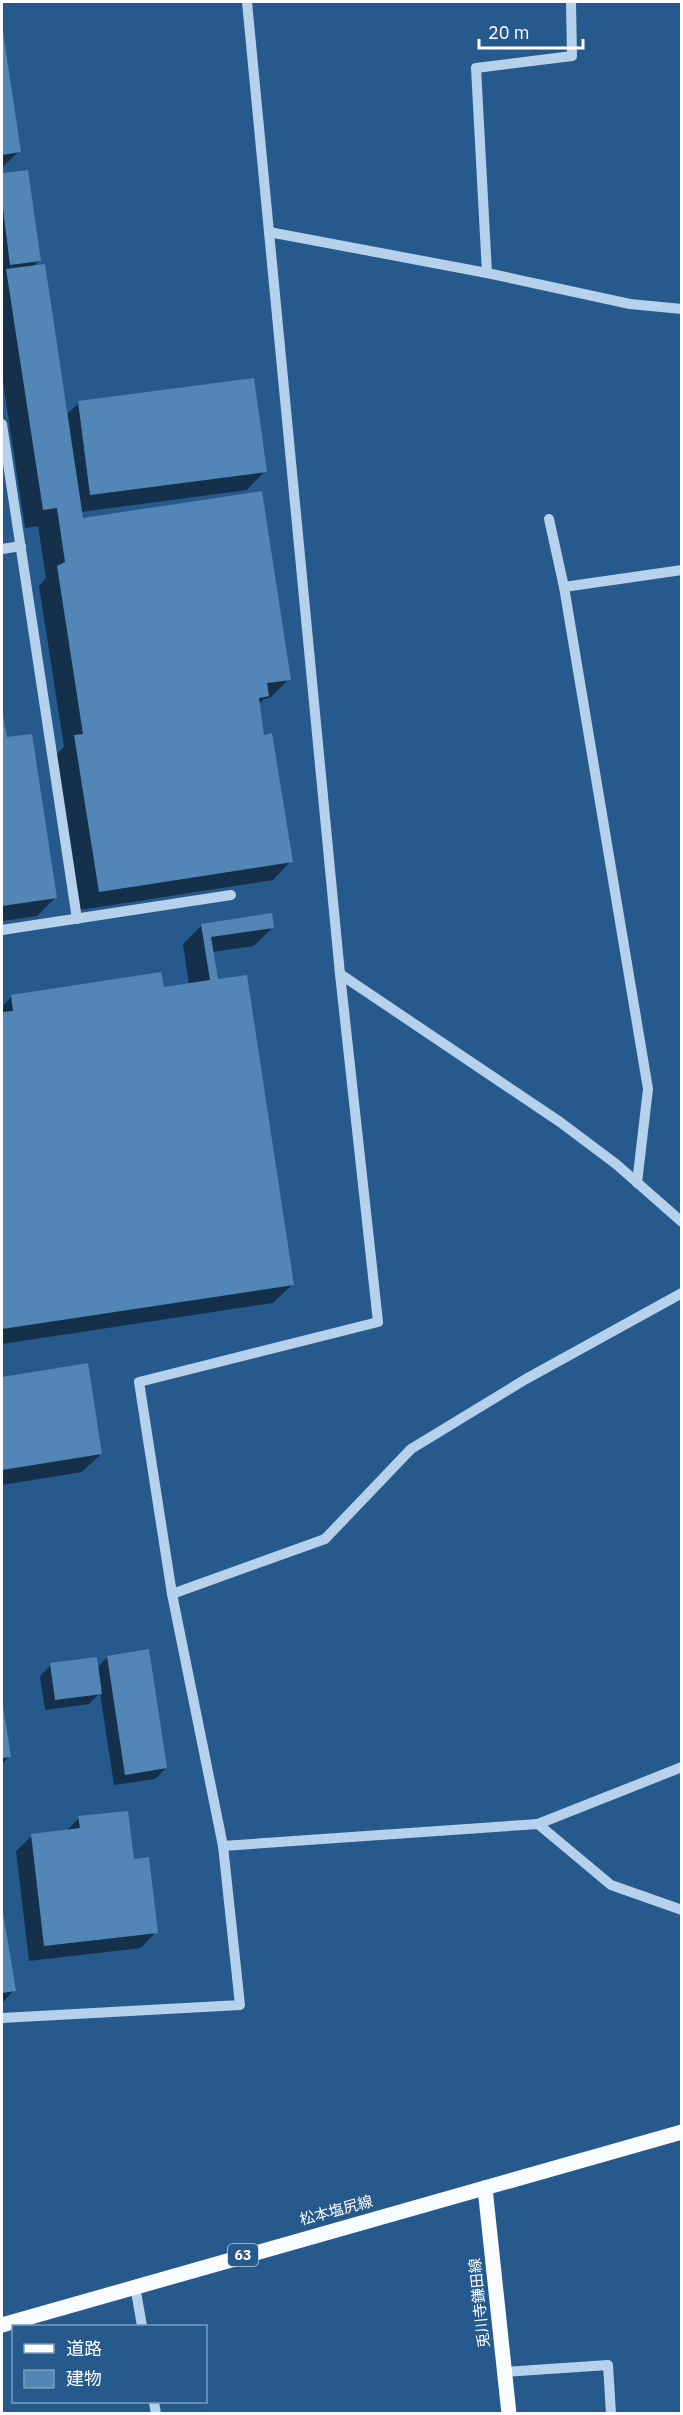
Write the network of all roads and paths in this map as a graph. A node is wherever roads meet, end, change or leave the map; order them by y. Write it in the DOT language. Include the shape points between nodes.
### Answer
graph roads {
  1 [pos="247,2"];
  2 [pos="571,2"];
  3 [pos="268,232"];
  4 [pos="487,273"];
  5 [pos="681,309"];
  6 [pos="2,424"];
  7 [pos="549,519"];
  8 [pos="21,546"];
  9 [pos="2,549"];
  10 [pos="681,570"];
  11 [pos="564,587"];
  12 [pos="231,895"];
  13 [pos="77,919"];
  14 [pos="2,930"];
  15 [pos="340,974"];
  16 [pos="637,1183"];
  17 [pos="681,1222"];
  18 [pos="681,1293"];
  19 [pos="172,1594"];
  20 [pos="681,1767"];
  21 [pos="538,1824"];
  22 [pos="223,1846"];
  23 [pos="681,1910"];
  24 [pos="2,2018"];
  25 [pos="681,2132"];
  26 [pos="485,2188"];
  27 [pos="135,2286"];
  28 [pos="2,2325"];
  29 [pos="142,2325"];
  30 [pos="505,2372"];
  31 [pos="509,2414"];
  32 [pos="611,2414"];
  1 -- 3 [label="street"];
  2 -- 4 [label="street" via="572,56 476,69"];
  3 -- 4 [label="street"];
  3 -- 15 [label="street"];
  4 -- 5 [label="street" via="630,304"];
  6 -- 8 [label="street"];
  7 -- 11 [label="street"];
  8 -- 9 [label="street"];
  8 -- 13 [label="street"];
  10 -- 11 [label="street"];
  11 -- 16 [label="street" via="648,1089"];
  12 -- 13 [label="street"];
  13 -- 14 [label="street"];
  15 -- 16 [label="street" via="560,1122"];
  15 -- 19 [label="street" via="378,1322 139,1382"];
  16 -- 17 [label="street"];
  18 -- 19 [label="street" via="526,1379 411,1449 325,1539"];
  19 -- 22 [label="street"];
  20 -- 21 [label="street"];
  21 -- 22 [label="street"];
  21 -- 23 [label="street" via="611,1885"];
  22 -- 24 [label="street" via="240,2005"];
  25 -- 26 [label="main road, 松本塩尻線 / 63"];
  26 -- 27 [label="main road, 松本塩尻線 / 63"];
  26 -- 30 [label="main road, 兎川寺鎌田線"];
  27 -- 28 [label="main road, 松本塩尻線 / 63"];
  27 -- 29 [label="street"];
  30 -- 31 [label="main road, 兎川寺鎌田線"];
  30 -- 32 [label="street" via="608,2365"];
}
